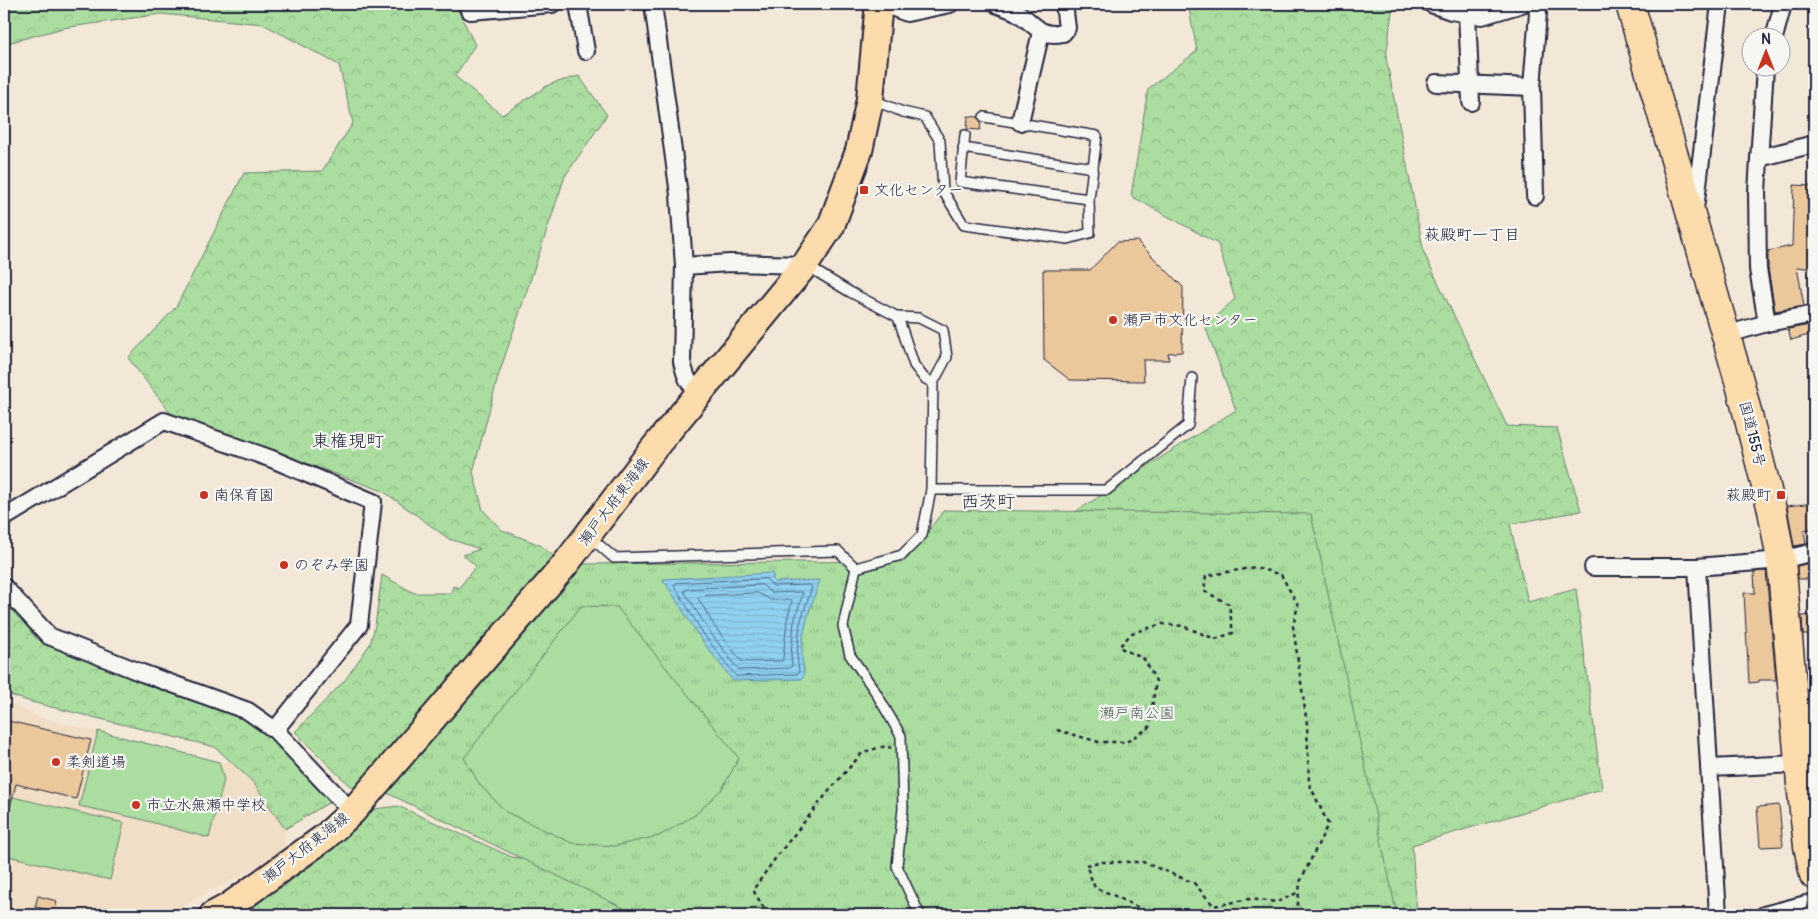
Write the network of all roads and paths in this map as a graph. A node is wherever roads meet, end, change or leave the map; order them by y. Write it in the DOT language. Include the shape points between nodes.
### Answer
graph roads {
  1 [pos="467,4"];
  2 [pos="552,4"];
  3 [pos="578,4"];
  4 [pos="653,4"];
  5 [pos="878,4"];
  6 [pos="894,4"];
  7 [pos="950,4"];
  8 [pos="996,4"];
  9 [pos="1064,4"];
  10 [pos="1431,4"];
  11 [pos="1535,4"];
  12 [pos="1630,4"];
  13 [pos="1720,4"];
  14 [pos="1783,4"];
  15 [pos="1514,5"];
  16 [pos="1467,13"];
  17 [pos="1777,28"];
  18 [pos="1041,32"];
  19 [pos="586,51"];
  20 [pos="1764,78"];
  21 [pos="1436,83"];
  22 [pos="1470,85"];
  23 [pos="1532,87"];
  24 [pos="870,99"];
  25 [pos="1471,102"];
  26 [pos="984,118"];
  27 [pos="1020,122"];
  28 [pos="965,135"];
  29 [pos="1814,144"];
  30 [pos="963,148"];
  31 [pos="1758,158"];
  32 [pos="1094,168"];
  33 [pos="1535,196"];
  34 [pos="1089,199"];
  35 [pos="1694,224"];
  36 [pos="805,265"];
  37 [pos="684,266"];
  38 [pos="1814,314"];
  39 [pos="898,317"];
  40 [pos="1767,323"];
  41 [pos="1725,335"];
  42 [pos="1192,378"];
  43 [pos="934,383"];
  44 [pos="700,392"];
  45 [pos="931,490"];
  46 [pos="4,518"];
  47 [pos="588,536"];
  48 [pos="1814,552"];
  49 [pos="1781,560"];
  50 [pos="1697,567"];
  51 [pos="856,568"];
  52 [pos="1593,568"];
  53 [pos="4,587"];
  54 [pos="275,730"];
  55 [pos="1057,730"];
  56 [pos="901,753"];
  57 [pos="1799,764"];
  58 [pos="1708,768"];
  59 [pos="352,812"];
  60 [pos="1814,875"];
  61 [pos="1299,892"];
  62 [pos="1814,902"];
  63 [pos="213,915"];
  64 [pos="768,915"];
  65 [pos="920,915"];
  66 [pos="1150,915"];
  67 [pos="1298,915"];
  68 [pos="1718,915"];
  69 [pos="1764,915"];
  1 -- 2 [label="street" via="471,11"];
  3 -- 19 [label="street"];
  4 -- 37 [label="street" via="679,195"];
  5 -- 24 [label="main road, 瀬戸大府東海線"];
  6 -- 7 [label="street" via="894,8 907,13"];
  8 -- 18 [label="street" via="1018,13"];
  9 -- 18 [label="street" via="1067,28 1063,33"];
  10 -- 16 [label="street"];
  11 -- 23 [label="street" via="1538,14"];
  12 -- 35 [label="highway, 国道155号"];
  13 -- 35 [label="street"];
  14 -- 17 [label="street"];
  15 -- 16 [label="street" via="1482,16"];
  16 -- 22 [label="street"];
  18 -- 27 [label="street"];
  20 -- 31 [label="street"];
  21 -- 22 [label="street"];
  22 -- 23 [label="street"];
  22 -- 25 [label="street"];
  23 -- 33 [label="street"];
  24 -- 34 [label="lane" via="926,117 940,141 943,191 964,225 1068,239 1090,234"];
  24 -- 36 [label="main road, 瀬戸大府東海線" via="859,151 831,226"];
  26 -- 27 [label="lane"];
  27 -- 32 [label="lane" via="1097,136"];
  28 -- 30 [label="lane"];
  29 -- 31 [label="street"];
  30 -- 32 [label="lane"];
  30 -- 34 [label="lane" via="960,182"];
  31 -- 40 [label="street" via="1758,269"];
  32 -- 34 [label="lane"];
  35 -- 41 [label="highway, 国道155号"];
  36 -- 37 [label="street" via="730,263"];
  36 -- 39 [label="lane"];
  36 -- 44 [label="main road, 瀬戸大府東海線"];
  37 -- 44 [label="street" via="682,362 690,385"];
  38 -- 40 [label="street"];
  39 -- 43 [label="lane" via="914,366 924,378"];
  39 -- 43 [label="lane" via="919,318 943,330 947,357"];
  40 -- 41 [label="street"];
  41 -- 49 [label="highway, 国道155号" via="1772,510"];
  42 -- 45 [label="lane" via="1188,425 1107,490"];
  43 -- 45 [label="lane"];
  44 -- 47 [label="main road, 瀬戸大府東海線"];
  45 -- 51 [label="lane" via="922,535 902,555"];
  46 -- 54 [label="street" via="164,421 272,459 373,502 359,625"];
  47 -- 51 [label="lane" via="614,558 838,551"];
  47 -- 59 [label="main road, 瀬戸大府東海線" via="493,651"];
  48 -- 49 [label="street"];
  49 -- 50 [label="street"];
  49 -- 57 [label="highway, 国道155号"];
  50 -- 52 [label="street"];
  50 -- 58 [label="street"];
  51 -- 56 [label="lane" via="843,626 848,648 901,736"];
  53 -- 54 [label="street" via="49,636 248,711"];
  54 -- 59 [label="street"];
  55 -- 61 [label="path" via="1099,742 1126,742 1149,728 1156,681 1144,659 1119,647 1132,633 1162,624 1183,626 1215,638 1233,633 1229,604 1204,591 1206,576 1255,567 1281,575 1298,606 1293,626 1307,724 1309,783 1328,824 1300,882"];
  56 -- 64 [label="path" via="886,746 863,752 829,791 752,890"];
  56 -- 65 [label="lane" via="903,808 897,866"];
  57 -- 58 [label="street"];
  57 -- 60 [label="highway, 国道155号"];
  58 -- 68 [label="street"];
  59 -- 63 [label="main road, 瀬戸大府東海線" via="325,837"];
  61 -- 66 [label="path" via="1277,902 1249,899 1214,906 1194,883 1143,862 1086,865 1095,888"];
  61 -- 67 [label="path"];
  62 -- 69 [label="street"];
}
